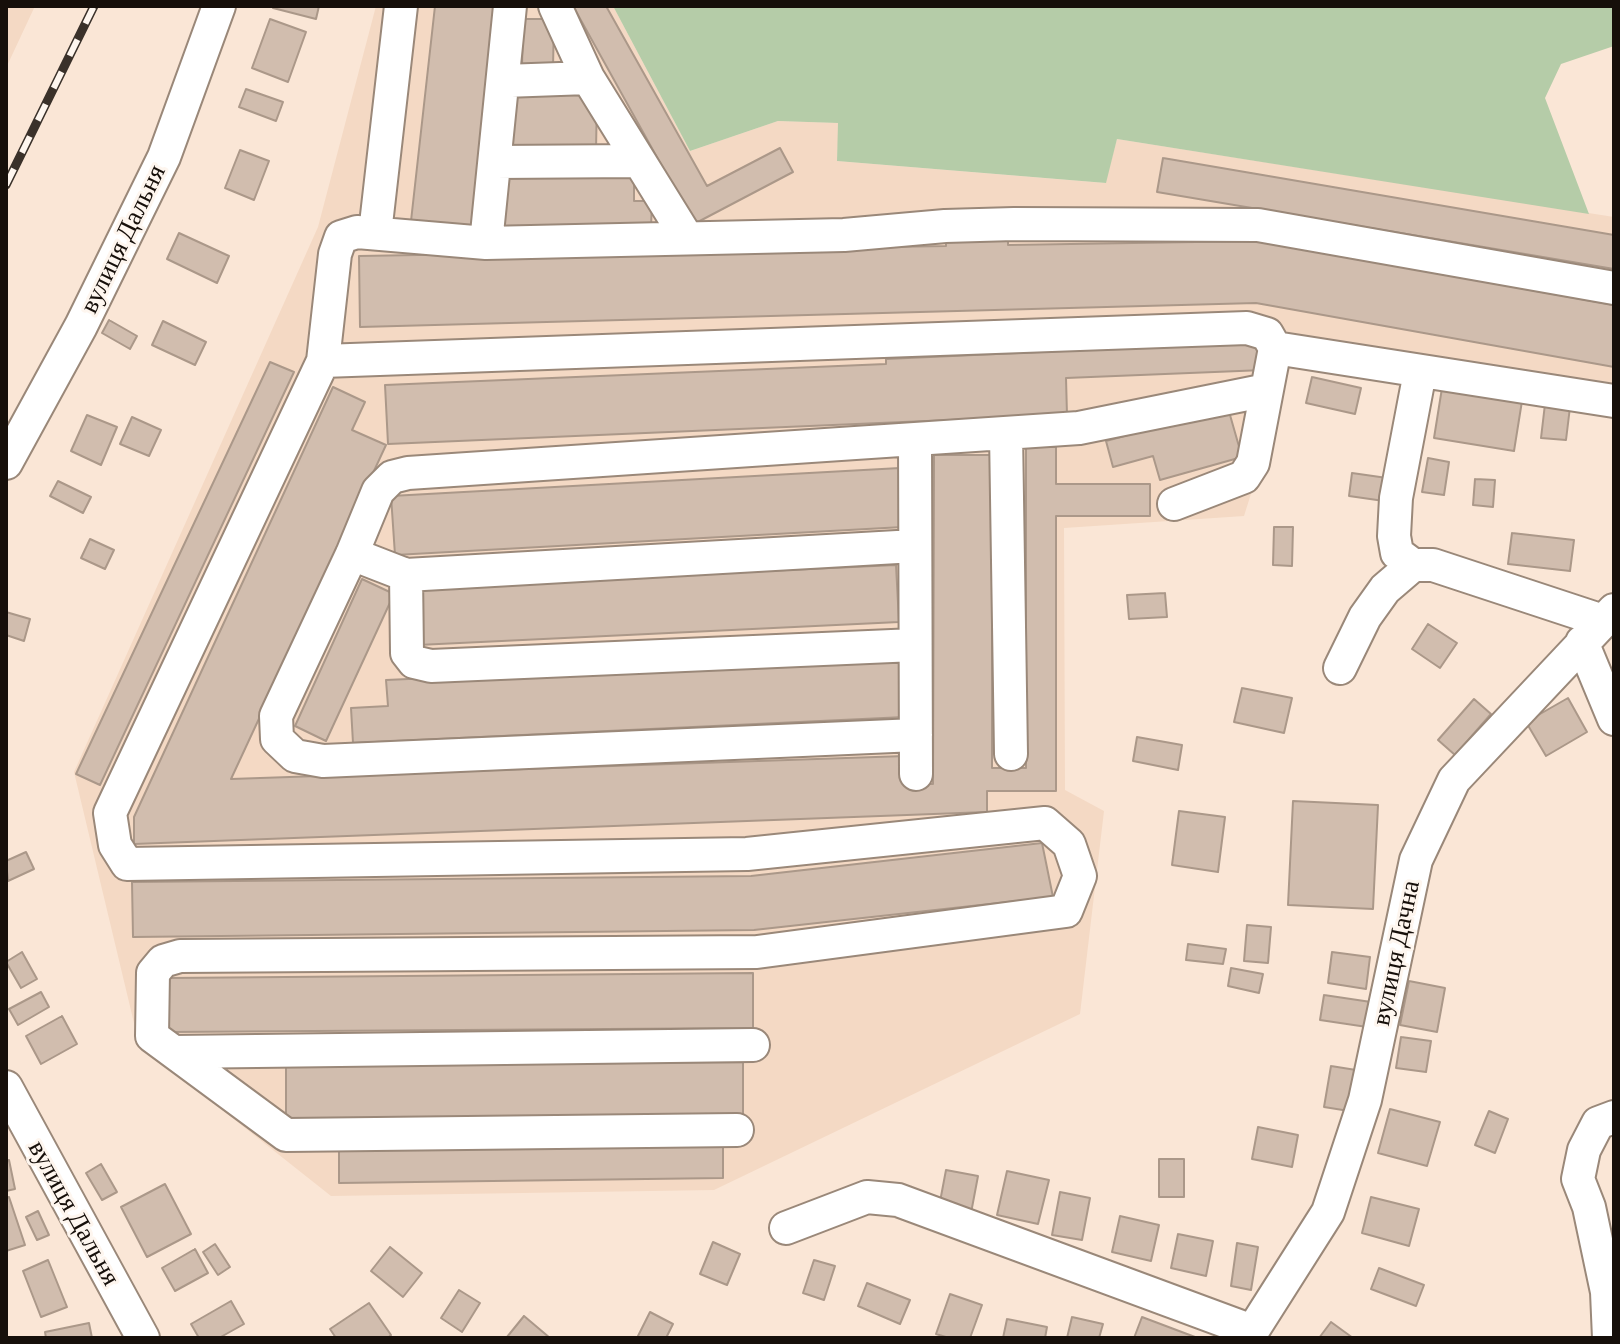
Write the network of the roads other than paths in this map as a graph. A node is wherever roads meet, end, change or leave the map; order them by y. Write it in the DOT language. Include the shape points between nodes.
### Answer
graph roads {
  1 [pos="219,6"];
  2 [pos="401,6"];
  3 [pos="510,6"];
  4 [pos="555,6"];
  5 [pos="588,78"];
  6 [pos="504,81"];
  7 [pos="639,161"];
  8 [pos="495,162"];
  9 [pos="375,233"];
  10 [pos="687,238"];
  11 [pos="486,243"];
  12 [pos="1614,288"];
  13 [pos="1275,348"];
  14 [pos="323,361"];
  15 [pos="1420,372"];
  16 [pos="1267,390"];
  17 [pos="1614,401"];
  18 [pos="1006,433"];
  19 [pos="915,440"];
  20 [pos="6,463"];
  21 [pos="1174,504"];
  22 [pos="915,546"];
  23 [pos="352,554"];
  24 [pos="1413,565"];
  25 [pos="406,575"];
  26 [pos="1600,624"];
  27 [pos="915,645"];
  28 [pos="1340,668"];
  29 [pos="1614,719"];
  30 [pos="916,735"];
  31 [pos="1011,754"];
  32 [pos="916,774"];
  33 [pos="753,1045"];
  34 [pos="174,1052"];
  35 [pos="6,1087"];
  36 [pos="1614,1117"];
  37 [pos="737,1130"];
  38 [pos="786,1228"];
  39 [pos="1250,1334"];
  40 [pos="143,1338"];
  41 [pos="1609,1338"];
  1 -- 20 [label="street, вулиця Дальня" via="164,157"];
  2 -- 9 [label="street"];
  3 -- 6 [label="street"];
  4 -- 5 [label="street"];
  5 -- 6 [label="street"];
  5 -- 7 [label="street"];
  6 -- 8 [label="street"];
  7 -- 8 [label="street"];
  7 -- 10 [label="street"];
  8 -- 11 [label="street"];
  9 -- 11 [label="street"];
  9 -- 14 [label="street" via="341,237"];
  10 -- 11 [label="street"];
  10 -- 12 [label="street" via="1014,224 1258,225"];
  13 -- 14 [label="street" via="1267,334 1247,328"];
  13 -- 15 [label="street"];
  13 -- 16 [label="street"];
  14 -- 34 [label="street" via="110,813 115,845 127,864 747,854 1045,823 1069,844 1080,876 1066,911 757,952 180,956 163,961 153,973 152,1036"];
  15 -- 17 [label="street"];
  15 -- 24 [label="street" via="1394,536 1397,553"];
  16 -- 18 [label="street" via="1079,428"];
  16 -- 21 [label="street" via="1253,463 1244,477"];
  18 -- 19 [label="street"];
  18 -- 31 [label="street"];
  19 -- 22 [label="street"];
  19 -- 23 [label="street" via="408,473 392,477 378,491"];
  22 -- 25 [label="street"];
  22 -- 27 [label="street"];
  23 -- 25 [label="street"];
  23 -- 30 [label="street" via="276,716 277,739 295,756 323,761"];
  24 -- 26 [label="street" via="1433,565"];
  24 -- 28 [label="street" via="1385,589 1365,617"];
  25 -- 27 [label="street" via="407,653 414,662 431,666"];
  26 -- 29 [label="street"];
  26 -- 39 [label="street, вулиця Дачна" via="1454,780 1416,860 1365,1100 1328,1212"];
  27 -- 30 [label="street"];
  30 -- 32 [label="street"];
  33 -- 34 [label="street"];
  34 -- 37 [label="street" via="286,1135"];
  35 -- 40 [label="street, вулиця Дальня"];
  36 -- 41 [label="street" via="1598,1123 1584,1150 1578,1179 1607,1292"];
  38 -- 39 [label="street" via="867,1197 898,1200"];
}
